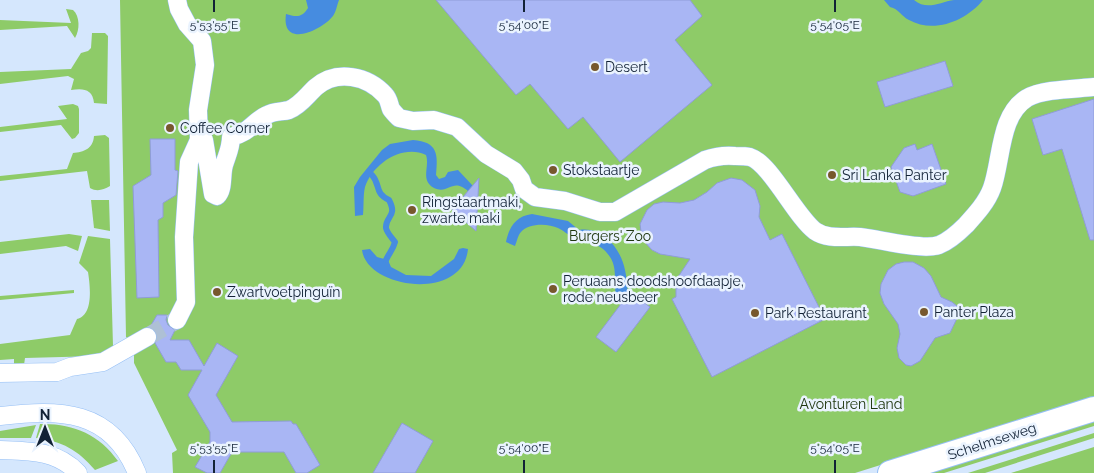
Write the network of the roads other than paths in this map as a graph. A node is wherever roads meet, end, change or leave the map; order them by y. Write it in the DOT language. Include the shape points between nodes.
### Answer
graph roads {
  1 [pos="177,0"];
  2 [pos="1094,87"];
  3 [pos="199,140"];
  4 [pos="177,320"];
  5 [pos="147,337"];
  6 [pos="0,373"];
  7 [pos="1094,409"];
  8 [pos="0,416"];
  9 [pos="0,450"];
  10 [pos="78,473"];
  11 [pos="137,473"];
  12 [pos="890,473"];
  1 -- 3 [label="street" via="187,24 202,41 205,65 198,110"];
  2 -- 3 [label="street" via="1045,93 1028,98 1015,107 1005,130 992,190 985,202 956,234 938,245 924,246 859,237 832,237 816,232 752,157 716,156 706,160 615,212 600,212 565,201 535,197 524,189 514,172 486,154 457,126 434,120 399,118 378,88 353,76 326,81 289,110 266,115 242,134 231,137 221,191 217,196 213,194 204,140"];
  3 -- 4 [label="street" via="190,162 184,237 186,302"];
  5 -- 6 [label="street" via="103,362 57,372"];
  7 -- 12 [label="main road, Schelmseweg"];
  8 -- 11 [label="street" via="59,414 91,420 122,444"];
  9 -- 10 [label="street" via="59,457"];
}
